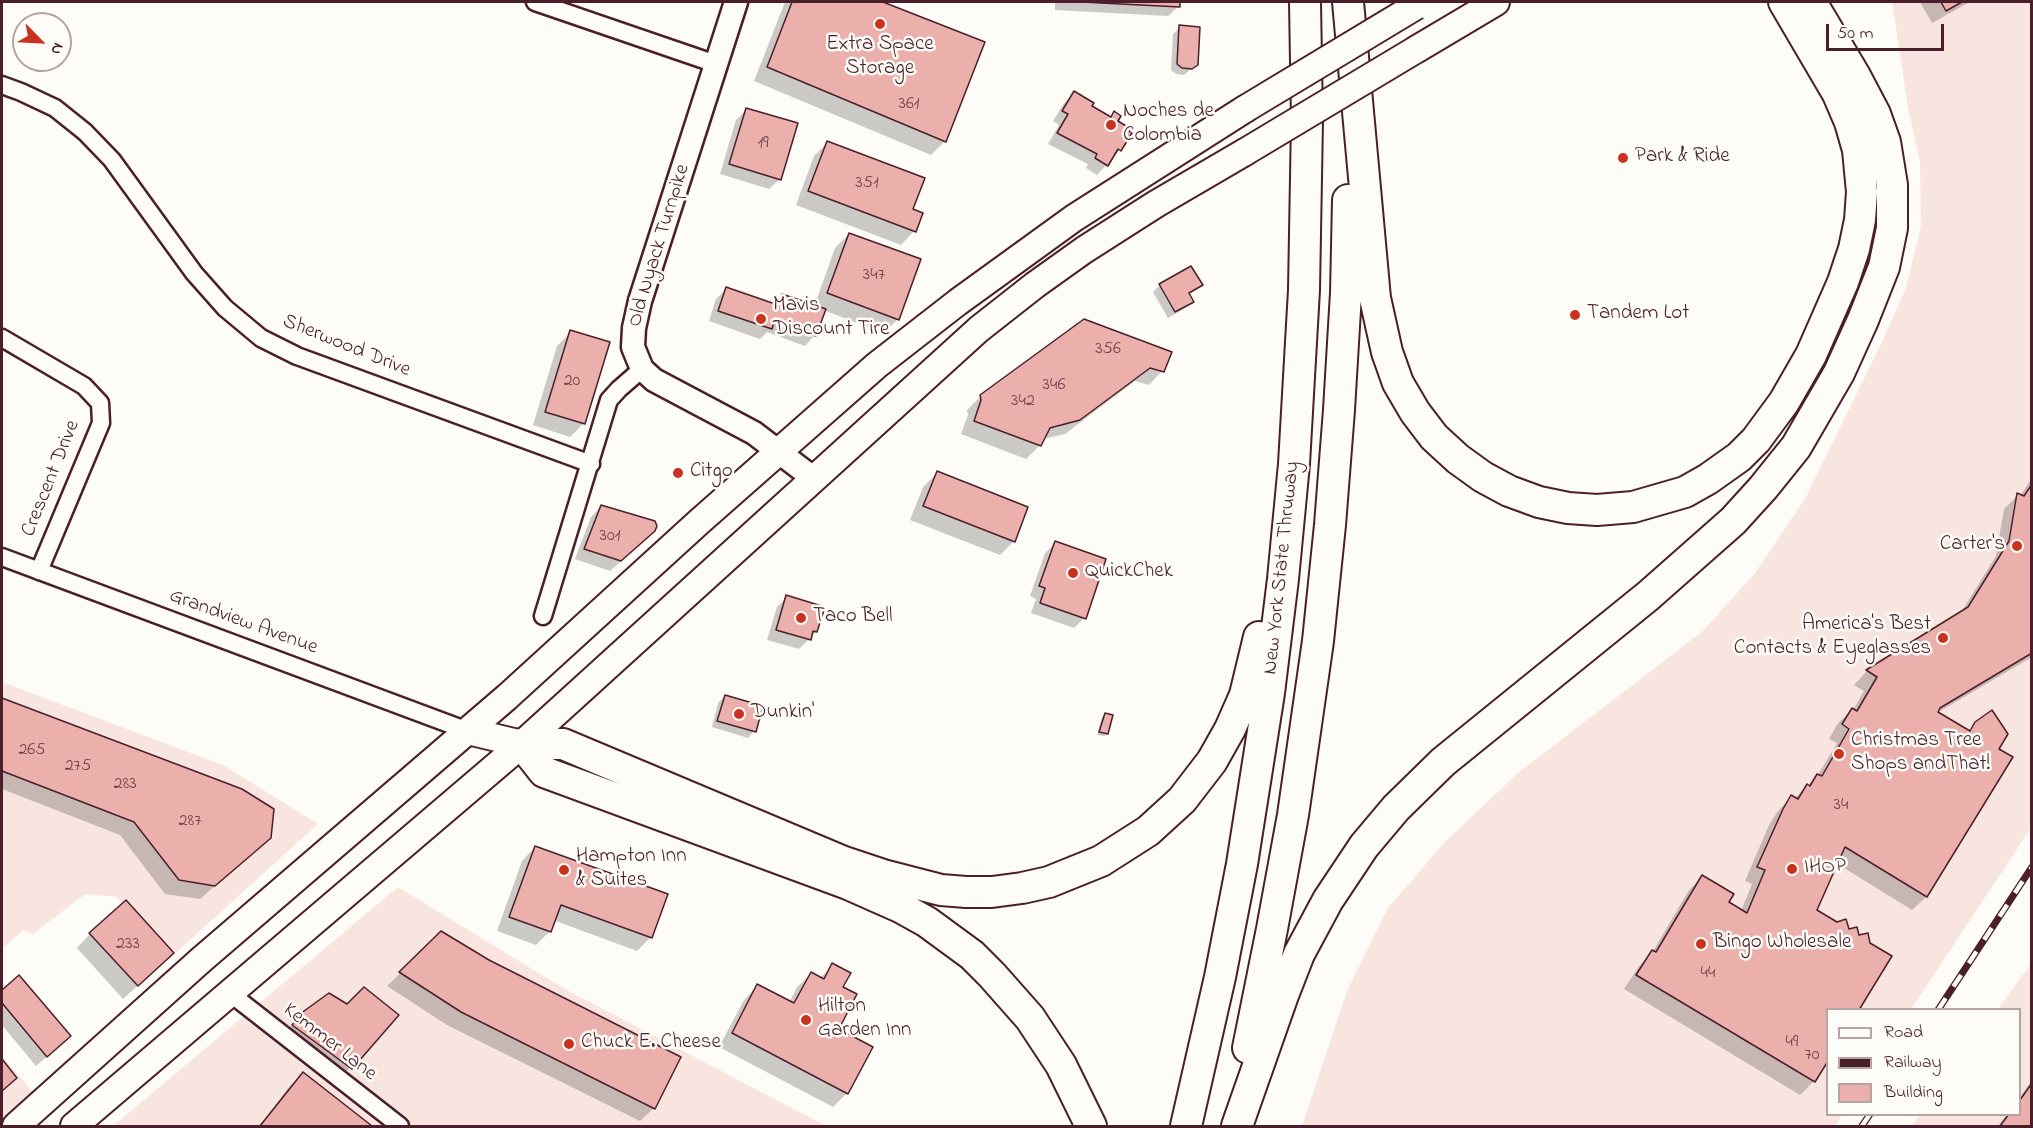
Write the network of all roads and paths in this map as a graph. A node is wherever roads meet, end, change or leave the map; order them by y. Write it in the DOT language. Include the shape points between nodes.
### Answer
graph roads {
  1 [pos="535,2"];
  2 [pos="736,2"];
  3 [pos="1305,2"];
  4 [pos="1347,2"];
  5 [pos="1496,2"];
  6 [pos="1784,2"];
  7 [pos="1811,2"];
  8 [pos="1420,4"];
  9 [pos="716,64"];
  10 [pos="2,85"];
  11 [pos="2,338"];
  12 [pos="642,369"];
  13 [pos="779,450"];
  14 [pos="591,464"];
  15 [pos="1294,464"];
  16 [pos="813,478"];
  17 [pos="2,557"];
  18 [pos="39,571"];
  19 [pos="543,616"];
  20 [pos="468,731"];
  21 [pos="522,744"];
  22 [pos="231,994"];
  23 [pos="16,1126"];
  24 [pos="74,1126"];
  25 [pos="400,1126"];
  26 [pos="1091,1126"];
  27 [pos="1186,1126"];
  28 [pos="1229,1126"];
  29 [pos="1237,1126"];
  1 -- 9 [label="street"];
  2 -- 9 [label="street, Old Nyack Turnpike"];
  3 -- 15 [label="highway, New York State Thruway" via="1306,221"];
  4 -- 6 [label="highway" via="1374,288 1387,352 1398,383 1434,437 1483,477 1539,502 1603,510 1646,504 1685,492 1720,472 1747,449 1774,417 1803,370 1843,282 1860,220 1858,150 1838,94"];
  4 -- 28 [label="highway, New York State Thruway" via="1346,294 1324,583 1291,826 1261,987"];
  5 -- 16 [label="main road, bridge" via="1118,227 1048,275 972,335"];
  7 -- 29 [label="highway" via="1875,114 1887,149 1892,185 1892,228 1884,267 1839,373 1796,447 1733,521 1682,568 1443,762 1371,837 1328,900 1299,954"];
  8 -- 13 [label="main road, bridge" via="1074,218 877,365"];
  9 -- 12 [label="street, Old Nyack Turnpike" via="638,309 633,347"];
  10 -- 14 [label="street, Sherwood Drive" via="55,108 85,132 112,160 194,273 225,308 261,338 297,356"];
  11 -- 18 [label="street, Crescent Drive" via="84,386 100,403 101,423"];
  12 -- 13 [label="street" via="661,384"];
  12 -- 14 [label="street" via="609,400"];
  13 -- 16 [label="street"];
  13 -- 20 [label="main road"];
  14 -- 19 [label="street"];
  15 -- 21 [label="highway" via="1250,676 1226,737 1201,778 1175,807 1125,847 1074,873 993,892 941,890 913,884 844,862 563,744"];
  15 -- 27 [label="highway, New York State Thruway" via="1276,636 1252,807 1220,977"];
  16 -- 21 [label="main road"];
  17 -- 18 [label="street, Grandview Avenue"];
  18 -- 20 [label="street, Grandview Avenue"];
  20 -- 21 [label="main road"];
  20 -- 23 [label="main road" via="201,960"];
  21 -- 22 [label="main road"];
  21 -- 26 [label="highway" via="544,772 848,884 927,922 972,955 1030,1018 1061,1065"];
  22 -- 24 [label="main road"];
  22 -- 25 [label="street, Kemmer Lane"];
}
